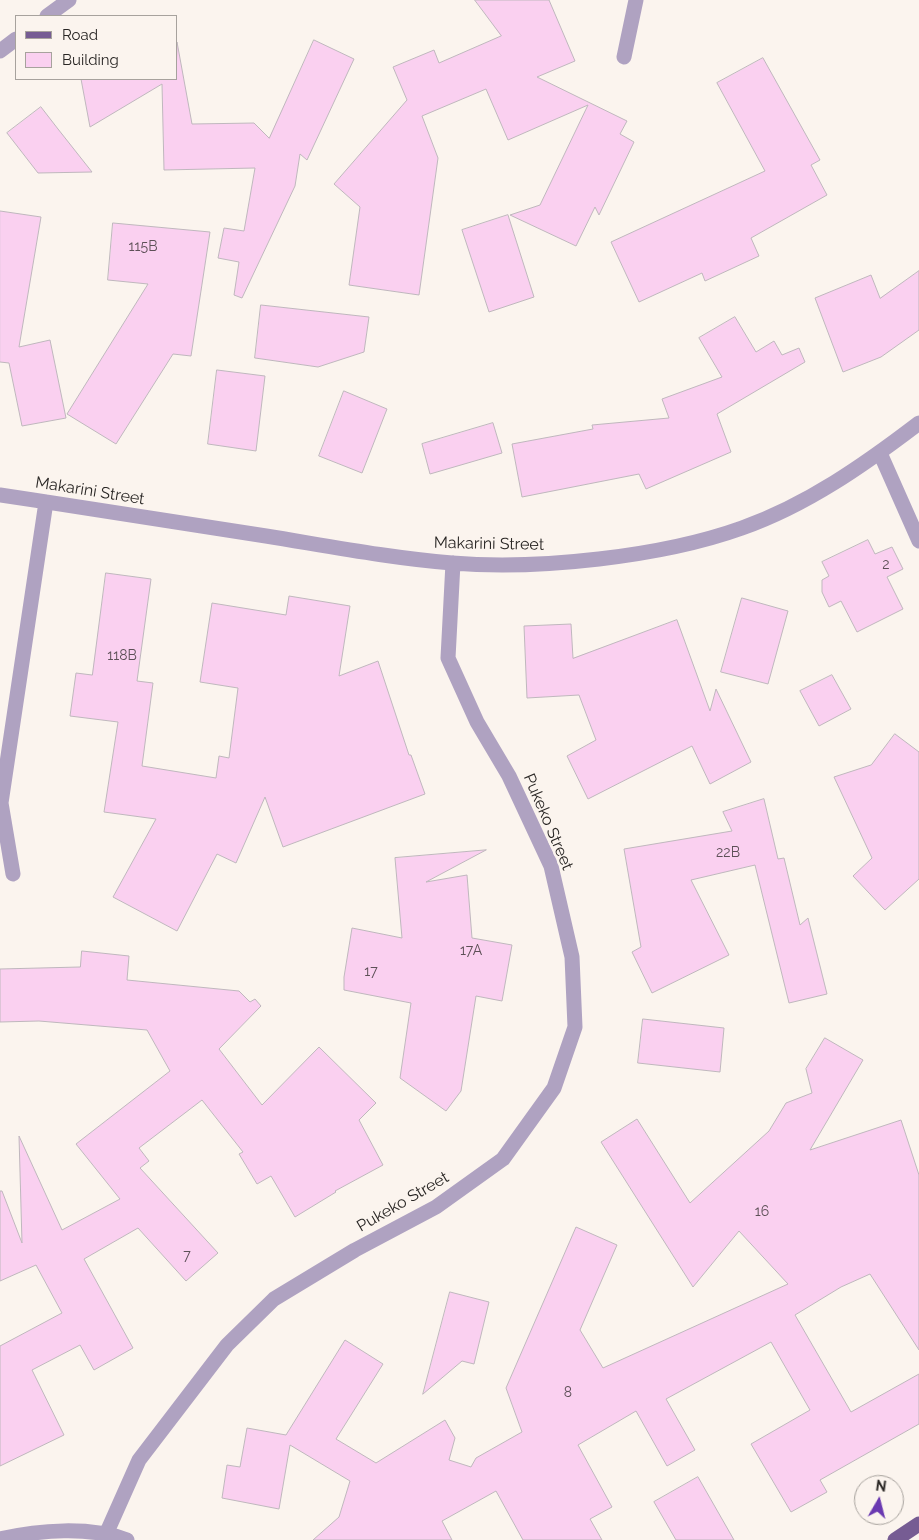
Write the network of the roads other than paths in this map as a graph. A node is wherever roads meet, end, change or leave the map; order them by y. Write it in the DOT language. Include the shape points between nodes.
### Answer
graph roads {
  1 [pos="69,0"];
  2 [pos="636,0"];
  3 [pos="48,15"];
  4 [pos="15,40"];
  5 [pos="0,51"];
  6 [pos="624,57"];
  7 [pos="919,423"];
  8 [pos="880,453"];
  9 [pos="0,495"];
  10 [pos="46,502"];
  11 [pos="919,541"];
  12 [pos="453,563"];
  13 [pos="13,874"];
  14 [pos="919,1524"];
  15 [pos="106,1532"];
  16 [pos="0,1539"];
  17 [pos="127,1540"];
  18 [pos="895,1540"];
  1 -- 3 [label="street"];
  2 -- 6 [label="street"];
  4 -- 5 [label="street"];
  7 -- 8 [label="street, Makarini Street"];
  8 -- 11 [label="street"];
  8 -- 12 [label="street, Makarini Street" via="810,498 743,528 697,542 568,562"];
  9 -- 10 [label="street, Makarini Street"];
  10 -- 12 [label="street, Makarini Street"];
  10 -- 13 [label="street" via="1,803"];
  12 -- 15 [label="street, Pukeko Street" via="448,658 551,866 572,957 575,1028 554,1088 503,1159 436,1207 355,1250 274,1299 227,1344 139,1460"];
  14 -- 18 [label="main road"];
  15 -- 16 [label="street" via="29,1532"];
  15 -- 17 [label="street"];
}
